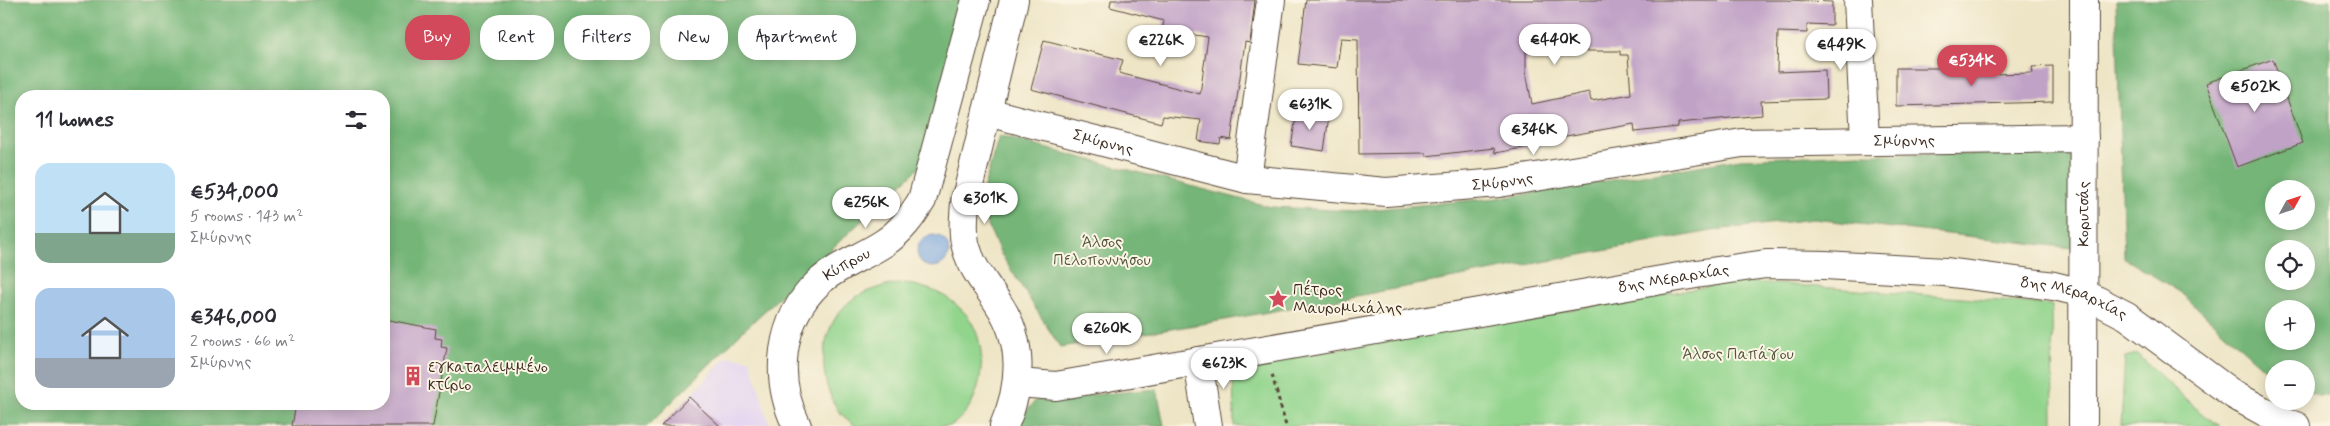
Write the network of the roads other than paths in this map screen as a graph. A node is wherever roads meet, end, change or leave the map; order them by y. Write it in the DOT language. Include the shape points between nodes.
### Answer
graph roads {
  1 [pos="976,0"];
  2 [pos="1014,0"];
  3 [pos="1271,0"];
  4 [pos="1858,0"];
  5 [pos="2084,0"];
  6 [pos="987,112"];
  7 [pos="2084,138"];
  8 [pos="1866,140"];
  9 [pos="1247,179"];
  10 [pos="2083,293"];
  11 [pos="1198,361"];
  12 [pos="1018,383"];
  13 [pos="797,426"];
  14 [pos="1004,426"];
  15 [pos="1208,426"];
  16 [pos="2083,426"];
  17 [pos="2296,426"];
  1 -- 13 [label="street, Κύπρου" via="922,200 904,225 886,242 838,268 820,282 804,299 793,319 785,341 782,364 789,410"];
  2 -- 6 [label="street"];
  3 -- 9 [label="street"];
  4 -- 8 [label="street"];
  5 -- 7 [label="street, Κορυτσάς"];
  6 -- 9 [label="street, Σμύρνης"];
  6 -- 12 [label="street" via="965,202 966,246 972,265 1009,322 1016,342"];
  7 -- 8 [label="street, Σμύρνης"];
  7 -- 10 [label="street, Κορυτσάς"];
  8 -- 9 [label="street, Σμύρνης" via="1742,143 1499,183 1386,192"];
  10 -- 11 [label="street, 8ης Μεραρχίας" via="2054,286 1945,272 1825,264 1766,264"];
  10 -- 16 [label="street, Κορυτσάς"];
  10 -- 17 [label="street, 8ης Μεραρχίας" via="2127,316 2234,395"];
  11 -- 12 [label="street, 8ης Μεραρχίας" via="1056,386"];
  11 -- 15 [label="street"];
  12 -- 14 [label="street" via="1013,407"];
}
